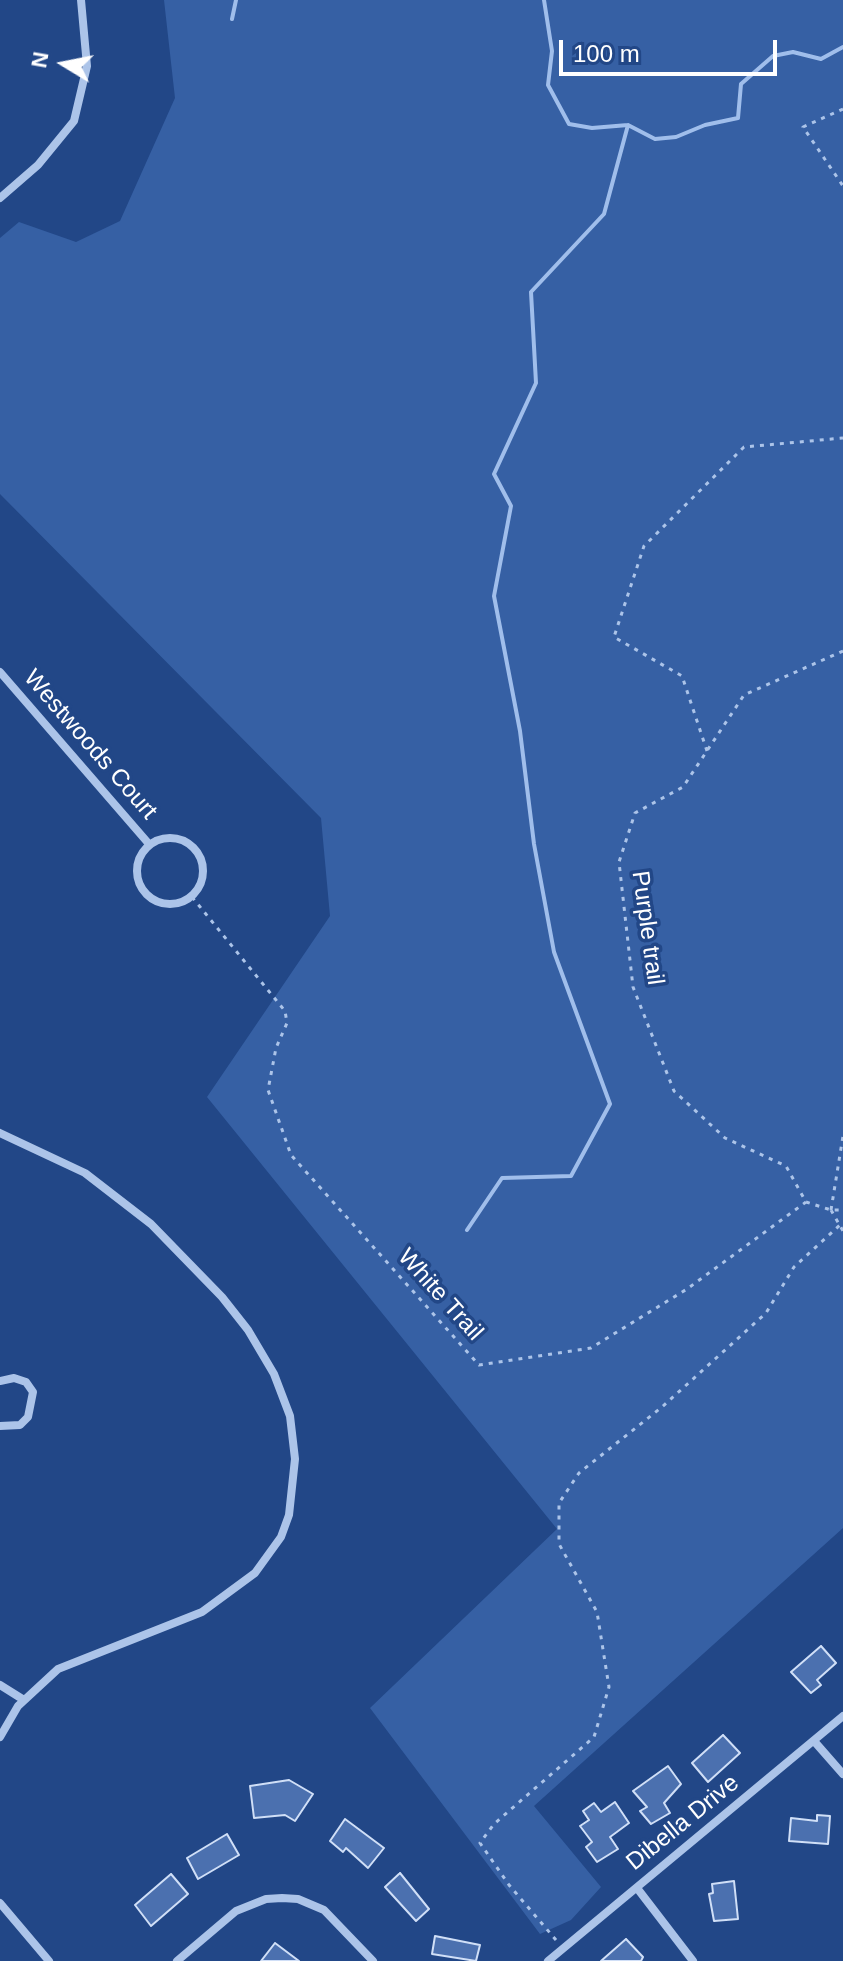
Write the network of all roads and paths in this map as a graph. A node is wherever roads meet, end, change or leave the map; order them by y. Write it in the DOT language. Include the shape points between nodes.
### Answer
graph roads {
  1 [pos="81,0"];
  2 [pos="843,109"];
  3 [pos="843,186"];
  4 [pos="0,198"];
  5 [pos="843,438"];
  6 [pos="843,651"];
  7 [pos="0,672"];
  8 [pos="707,751"];
  9 [pos="149,844"];
  10 [pos="192,897"];
  11 [pos="0,1133"];
  12 [pos="843,1136"];
  13 [pos="806,1202"];
  14 [pos="831,1210"];
  15 [pos="843,1210"];
  16 [pos="840,1225"];
  17 [pos="843,1231"];
  18 [pos="0,1381"];
  19 [pos="0,1426"];
  20 [pos="0,1685"];
  21 [pos="24,1700"];
  22 [pos="843,1716"];
  23 [pos="0,1737"];
  24 [pos="814,1741"];
  25 [pos="843,1774"];
  26 [pos="637,1888"];
  27 [pos="0,1903"];
  28 [pos="564,1948"];
  29 [pos="49,1961"];
  30 [pos="177,1961"];
  31 [pos="373,1961"];
  32 [pos="548,1961"];
  33 [pos="693,1961"];
  1 -- 4 [label="street" via="87,66 74,121 38,165"];
  2 -- 3 [label="path" via="803,127"];
  5 -- 8 [label="path" via="744,447 644,546 614,637 682,676"];
  6 -- 8 [label="path, Purple trail" via="744,695"];
  7 -- 9 [label="street, Westwoods Court"];
  8 -- 13 [label="path, Purple trail" via="683,787 635,813 619,862 633,987 674,1091 725,1138 786,1166"];
  9 -- 10 [label="street, Westwoods Court" via="171,837 193,845 204,865"];
  9 -- 10 [label="street, Westwoods Court" via="138,862 144,892 162,903"];
  10 -- 13 [label="path, White Trail" via="285,1011 287,1023 268,1090 291,1155 479,1365 591,1348 687,1289"];
  11 -- 21 [label="street" via="85,1173 151,1224 222,1297 274,1374 290,1416 295,1459 291,1504 281,1537 255,1573 202,1612 58,1669"];
  12 -- 14 [label="path"];
  13 -- 14 [label="path"];
  14 -- 15 [label="path"];
  14 -- 16 [label="path"];
  16 -- 17 [label="path"];
  16 -- 28 [label="path" via="794,1267 766,1313 579,1473 559,1503 559,1544 597,1612 609,1687 594,1737 494,1824 480,1843"];
  18 -- 19 [label="street" via="26,1382 33,1392 28,1417 20,1425"];
  20 -- 21 [label="street"];
  21 -- 23 [label="street"];
  22 -- 24 [label="street, Dibella Drive"];
  24 -- 25 [label="street"];
  24 -- 26 [label="street, Dibella Drive"];
  26 -- 28 [label="street, Dibella Drive"];
  26 -- 33 [label="street"];
  27 -- 29 [label="street"];
  28 -- 32 [label="street, Dibella Drive"];
  30 -- 31 [label="street" via="236,1911 282,1898 324,1910"];
}
